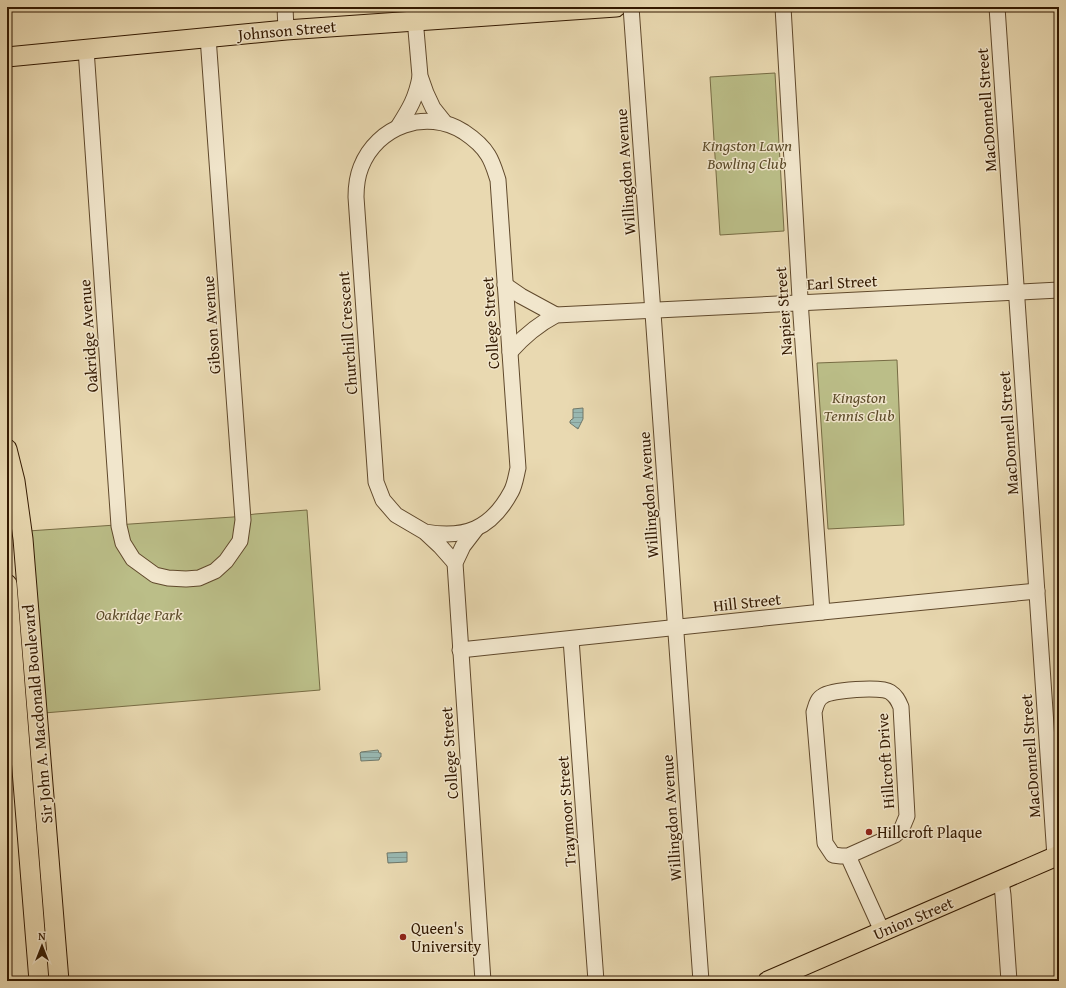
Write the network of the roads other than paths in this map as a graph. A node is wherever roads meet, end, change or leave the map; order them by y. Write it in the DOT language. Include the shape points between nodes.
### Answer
graph roads {
  1 [pos="285,7"];
  2 [pos="616,7"];
  3 [pos="631,7"];
  4 [pos="783,7"];
  5 [pos="997,7"];
  6 [pos="558,9"];
  7 [pos="415,14"];
  8 [pos="286,30"];
  9 [pos="208,37"];
  10 [pos="86,49"];
  11 [pos="7,57"];
  12 [pos="420,76"];
  13 [pos="423,121"];
  14 [pos="445,123"];
  15 [pos="398,127"];
  16 [pos="505,285"];
  17 [pos="1059,290"];
  18 [pos="1016,292"];
  19 [pos="801,302"];
  20 [pos="652,310"];
  21 [pos="556,315"];
  22 [pos="510,352"];
  23 [pos="7,449"];
  24 [pos="476,529"];
  25 [pos="424,532"];
  26 [pos="453,534"];
  27 [pos="454,563"];
  28 [pos="186,579"];
  29 [pos="7,584"];
  30 [pos="1037,591"];
  31 [pos="822,612"];
  32 [pos="676,627"];
  33 [pos="571,639"];
  34 [pos="460,650"];
  35 [pos="848,856"];
  36 [pos="1057,856"];
  37 [pos="1001,881"];
  38 [pos="882,931"];
  39 [pos="40,981"];
  40 [pos="58,981"];
  41 [pos="483,981"];
  42 [pos="596,981"];
  43 [pos="700,981"];
  44 [pos="768,981"];
  45 [pos="1009,981"];
  1 -- 8 [label="street"];
  2 -- 6 [label="main road, Johnson Street"];
  3 -- 20 [label="street, Willingdon Avenue"];
  4 -- 19 [label="street, Napier Street"];
  5 -- 18 [label="street, MacDonnell Street"];
  6 -- 7 [label="main road, Johnson Street"];
  7 -- 8 [label="main road, Johnson Street"];
  7 -- 12 [label="street, College Street"];
  8 -- 9 [label="main road, Johnson Street"];
  9 -- 10 [label="main road, Johnson Street"];
  9 -- 28 [label="street, Gibson Avenue" via="244,520 240,541 226,562 215,571 199,578"];
  10 -- 11 [label="main road, Johnson Street"];
  10 -- 28 [label="street, Oakridge Avenue" via="122,543 133,558 155,575"];
  12 -- 14 [label="street, College Street" via="433,108"];
  12 -- 15 [label="street, Churchill Crescent" via="411,108"];
  13 -- 14 [label="street, College Street"];
  13 -- 15 [label="street, Churchill Crescent"];
  14 -- 16 [label="street, College Street" via="480,145 494,167 498,180"];
  15 -- 25 [label="street, Churchill Crescent" via="368,154 360,168 356,184 356,205 376,482 383,500 396,515"];
  16 -- 21 [label="street"];
  16 -- 22 [label="street, College Street"];
  17 -- 18 [label="street, Earl Street"];
  18 -- 19 [label="street, Earl Street"];
  18 -- 30 [label="street, MacDonnell Street"];
  19 -- 20 [label="street, Earl Street"];
  19 -- 31 [label="street, Napier Street"];
  20 -- 21 [label="street, Earl Street"];
  20 -- 32 [label="street, Willingdon Avenue"];
  21 -- 22 [label="street, Earl Street" via="524,336"];
  22 -- 24 [label="street, College Street" via="518,468 512,491 499,510"];
  23 -- 40 [label="main road, Sir John A. Macdonald Boulevard" via="15,482 22,539"];
  24 -- 26 [label="street, College Street"];
  24 -- 27 [label="street, College Street"];
  25 -- 26 [label="street, Churchill Crescent"];
  25 -- 27 [label="street, Churchill Crescent"];
  27 -- 34 [label="street, College Street"];
  29 -- 39 [label="main road, Sir John A. Macdonald Boulevard"];
  30 -- 31 [label="street, Hill Street"];
  30 -- 36 [label="street, MacDonnell Street"];
  31 -- 32 [label="street, Hill Street"];
  32 -- 33 [label="street, Hill Street"];
  32 -- 43 [label="street, Willingdon Avenue"];
  33 -- 34 [label="street, Hill Street"];
  33 -- 42 [label="street, Traymoor Street"];
  34 -- 41 [label="street, College Street"];
  35 -- 35 [label="street, Hillcroft Drive" via="833,854 825,844 814,712 821,696 877,688 889,691 897,698 900,707 907,816 902,828 895,835"];
  35 -- 38 [label="street"];
  36 -- 37 [label="main road, Union Street"];
  37 -- 38 [label="main road, Union Street"];
  37 -- 45 [label="street"];
  38 -- 44 [label="main road, Union Street"];
}
